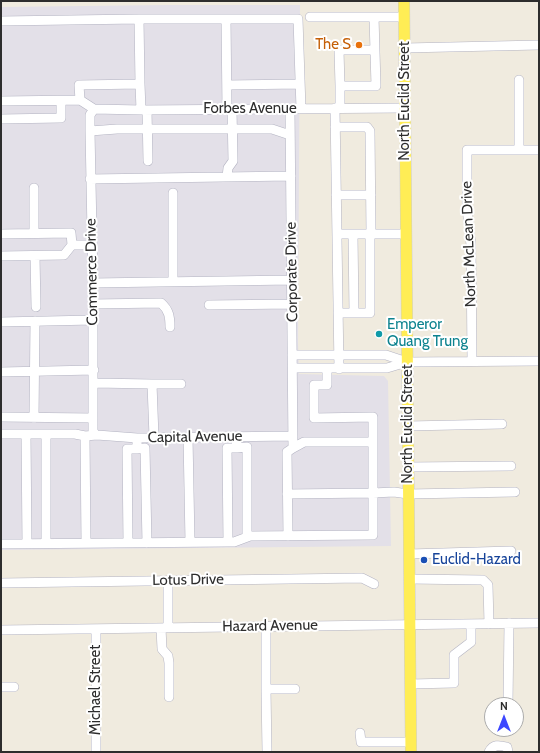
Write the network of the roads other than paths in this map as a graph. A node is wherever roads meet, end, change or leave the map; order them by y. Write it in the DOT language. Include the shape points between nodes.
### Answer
graph roads {
  1 [pos="404,1"];
  2 [pos="310,17"];
  3 [pos="374,17"];
  4 [pos="404,17"];
  5 [pos="226,19"];
  6 [pos="139,20"];
  7 [pos="1,21"];
  8 [pos="539,45"];
  9 [pos="405,48"];
  10 [pos="375,50"];
  11 [pos="518,80"];
  12 [pos="140,84"];
  13 [pos="227,84"];
  14 [pos="300,84"];
  15 [pos="340,86"];
  16 [pos="80,100"];
  17 [pos="1,101"];
  18 [pos="61,101"];
  19 [pos="338,108"];
  20 [pos="405,108"];
  21 [pos="94,109"];
  22 [pos="230,109"];
  23 [pos="290,109"];
  24 [pos="301,109"];
  25 [pos="144,110"];
  26 [pos="1,119"];
  27 [pos="335,127"];
  28 [pos="148,129"];
  29 [pos="232,129"];
  30 [pos="90,131"];
  31 [pos="290,135"];
  32 [pos="519,150"];
  33 [pos="539,150"];
  34 [pos="148,161"];
  35 [pos="291,176"];
  36 [pos="227,177"];
  37 [pos="90,179"];
  38 [pos="34,188"];
  39 [pos="173,193"];
  40 [pos="336,195"];
  41 [pos="371,195"];
  42 [pos="34,233"];
  43 [pos="1,234"];
  44 [pos="337,234"];
  45 [pos="353,234"];
  46 [pos="371,234"];
  47 [pos="406,234"];
  48 [pos="72,244"];
  49 [pos="92,245"];
  50 [pos="1,256"];
  51 [pos="35,256"];
  52 [pos="292,280"];
  53 [pos="173,282"];
  54 [pos="93,283"];
  55 [pos="93,304"];
  56 [pos="292,304"];
  57 [pos="209,305"];
  58 [pos="36,307"];
  59 [pos="338,313"];
  60 [pos="354,313"];
  61 [pos="93,320"];
  62 [pos="34,321"];
  63 [pos="1,322"];
  64 [pos="170,327"];
  65 [pos="292,355"];
  66 [pos="338,355"];
  67 [pos="539,360"];
  68 [pos="472,361"];
  69 [pos="407,362"];
  70 [pos="292,368"];
  71 [pos="327,368"];
  72 [pos="339,368"];
  73 [pos="94,370"];
  74 [pos="35,371"];
  75 [pos="1,372"];
  76 [pos="94,383"];
  77 [pos="152,384"];
  78 [pos="182,384"];
  79 [pos="1,418"];
  80 [pos="34,418"];
  81 [pos="93,418"];
  82 [pos="502,424"];
  83 [pos="408,426"];
  84 [pos="1,434"];
  85 [pos="26,434"];
  86 [pos="46,434"];
  87 [pos="97,435"];
  88 [pos="85,436"];
  89 [pos="293,436"];
  90 [pos="188,437"];
  91 [pos="236,437"];
  92 [pos="137,438"];
  93 [pos="154,438"];
  94 [pos="373,442"];
  95 [pos="137,448"];
  96 [pos="236,448"];
  97 [pos="293,448"];
  98 [pos="511,466"];
  99 [pos="408,467"];
  100 [pos="515,492"];
  101 [pos="373,493"];
  102 [pos="287,494"];
  103 [pos="408,494"];
  104 [pos="288,536"];
  105 [pos="247,537"];
  106 [pos="190,542"];
  107 [pos="228,542"];
  108 [pos="86,543"];
  109 [pos="128,543"];
  110 [pos="147,543"];
  111 [pos="1,544"];
  112 [pos="27,544"];
  113 [pos="46,544"];
  114 [pos="511,551"];
  115 [pos="409,554"];
  116 [pos="409,579"];
  117 [pos="168,581"];
  118 [pos="1,583"];
  119 [pos="374,584"];
  120 [pos="509,623"];
  121 [pos="539,623"];
  122 [pos="410,624"];
  123 [pos="471,624"];
  124 [pos="489,624"];
  125 [pos="266,626"];
  126 [pos="164,628"];
  127 [pos="96,629"];
  128 [pos="1,630"];
  129 [pos="410,684"];
  130 [pos="1,687"];
  131 [pos="14,687"];
  132 [pos="266,689"];
  133 [pos="295,689"];
  134 [pos="169,697"];
  135 [pos="508,697"];
  136 [pos="360,733"];
  137 [pos="411,747"];
  138 [pos="96,752"];
  139 [pos="267,752"];
  140 [pos="489,752"];
  141 [pos="508,752"];
  1 -- 4 [label="main road, North Euclid Street"];
  2 -- 3 [label="street"];
  3 -- 4 [label="street"];
  3 -- 10 [label="street"];
  4 -- 9 [label="main road, North Euclid Street"];
  5 -- 6 [label="street"];
  5 -- 13 [label="street"];
  5 -- 14 [label="street" via="298,19"];
  6 -- 7 [label="street"];
  6 -- 12 [label="street"];
  8 -- 9 [label="street"];
  9 -- 20 [label="main road, North Euclid Street"];
  10 -- 15 [label="street" via="340,50"];
  10 -- 15 [label="street" via="376,86"];
  11 -- 32 [label="street"];
  12 -- 16 [label="street" via="79,85"];
  12 -- 25 [label="street"];
  13 -- 14 [label="street"];
  13 -- 22 [label="street"];
  14 -- 24 [label="street"];
  15 -- 19 [label="street"];
  16 -- 18 [label="street"];
  16 -- 21 [label="street"];
  17 -- 18 [label="street"];
  18 -- 26 [label="street" via="61,118"];
  19 -- 20 [label="street, Forbes Avenue"];
  19 -- 24 [label="street, Forbes Avenue"];
  19 -- 27 [label="street"];
  20 -- 47 [label="main road, North Euclid Street"];
  21 -- 25 [label="street, Forbes Avenue"];
  21 -- 30 [label="street, Commerce Drive" via="90,115"];
  22 -- 23 [label="street, Forbes Avenue"];
  22 -- 25 [label="street, Forbes Avenue"];
  22 -- 29 [label="street"];
  23 -- 24 [label="street, Forbes Avenue"];
  23 -- 31 [label="street, Corporate Drive"];
  25 -- 28 [label="street"];
  27 -- 40 [label="street"];
  27 -- 41 [label="street" via="369,128"];
  28 -- 29 [label="street"];
  28 -- 30 [label="street"];
  28 -- 34 [label="street"];
  29 -- 31 [label="street" via="272,129"];
  29 -- 36 [label="street" via="233,161 228,168"];
  30 -- 37 [label="street, Commerce Drive"];
  31 -- 35 [label="street, Corporate Drive"];
  32 -- 33 [label="street"];
  32 -- 68 [label="street, North McLean Drive" via="466,150 467,208 471,245"];
  35 -- 36 [label="street"];
  35 -- 52 [label="street, Corporate Drive"];
  36 -- 37 [label="street"];
  37 -- 49 [label="street, Commerce Drive"];
  38 -- 42 [label="street"];
  39 -- 53 [label="street"];
  40 -- 41 [label="street"];
  40 -- 44 [label="street"];
  41 -- 46 [label="street"];
  42 -- 43 [label="street"];
  42 -- 48 [label="street" via="71,233"];
  44 -- 45 [label="street"];
  44 -- 59 [label="street"];
  45 -- 46 [label="street"];
  45 -- 60 [label="street"];
  46 -- 47 [label="street"];
  46 -- 60 [label="street" via="370,313"];
  47 -- 69 [label="main road, North Euclid Street"];
  48 -- 49 [label="street"];
  48 -- 51 [label="street" via="64,255"];
  49 -- 54 [label="street, Commerce Drive"];
  50 -- 51 [label="street"];
  51 -- 58 [label="street"];
  52 -- 53 [label="street"];
  52 -- 56 [label="street, Corporate Drive"];
  53 -- 54 [label="street"];
  54 -- 55 [label="street, Commerce Drive"];
  55 -- 61 [label="street, Commerce Drive"];
  55 -- 64 [label="street" via="161,303 168,310"];
  56 -- 57 [label="street"];
  56 -- 65 [label="street, Corporate Drive"];
  59 -- 60 [label="street"];
  59 -- 66 [label="street"];
  61 -- 62 [label="street"];
  61 -- 73 [label="street, Commerce Drive"];
  62 -- 63 [label="street"];
  62 -- 74 [label="street"];
  65 -- 66 [label="street"];
  65 -- 70 [label="street, Corporate Drive"];
  66 -- 69 [label="street" via="386,355"];
  66 -- 72 [label="street"];
  67 -- 68 [label="street"];
  68 -- 69 [label="street"];
  69 -- 72 [label="street" via="388,368"];
  69 -- 83 [label="main road, North Euclid Street"];
  70 -- 71 [label="street"];
  70 -- 89 [label="street, Corporate Drive"];
  71 -- 72 [label="street"];
  71 -- 94 [label="street" via="327,385 314,385 314,418 373,418"];
  73 -- 74 [label="street"];
  73 -- 76 [label="street, Commerce Drive"];
  74 -- 75 [label="street"];
  74 -- 80 [label="street"];
  76 -- 77 [label="street"];
  76 -- 81 [label="street, Commerce Drive"];
  77 -- 78 [label="street"];
  77 -- 93 [label="street"];
  79 -- 80 [label="street"];
  80 -- 81 [label="street"];
  81 -- 87 [label="street, Commerce Drive" via="93,431"];
  82 -- 83 [label="street"];
  83 -- 99 [label="main road, North Euclid Street"];
  84 -- 85 [label="street, Capital Avenue"];
  85 -- 86 [label="street, Capital Avenue"];
  85 -- 112 [label="street"];
  86 -- 88 [label="street, Capital Avenue"];
  86 -- 113 [label="street"];
  87 -- 88 [label="street, Capital Avenue"];
  87 -- 92 [label="street, Capital Avenue"];
  88 -- 108 [label="street"];
  89 -- 91 [label="street, Capital Avenue"];
  89 -- 97 [label="street, Corporate Drive"];
  90 -- 91 [label="street, Capital Avenue"];
  90 -- 93 [label="street, Capital Avenue"];
  90 -- 106 [label="street"];
  91 -- 96 [label="street"];
  92 -- 93 [label="street, Capital Avenue"];
  92 -- 95 [label="street"];
  94 -- 97 [label="street" via="304,442"];
  94 -- 101 [label="street"];
  95 -- 109 [label="street" via="128,449"];
  95 -- 110 [label="street" via="145,448"];
  96 -- 105 [label="street" via="247,447"];
  96 -- 107 [label="street" via="227,448"];
  97 -- 102 [label="street, Corporate Drive" via="287,452"];
  98 -- 99 [label="street"];
  99 -- 103 [label="main road, North Euclid Street"];
  100 -- 103 [label="street"];
  101 -- 102 [label="street"];
  101 -- 103 [label="street"];
  101 -- 104 [label="street" via="373,534"];
  102 -- 104 [label="street"];
  103 -- 115 [label="main road, North Euclid Street"];
  104 -- 105 [label="street"];
  105 -- 107 [label="street"];
  106 -- 107 [label="street"];
  106 -- 110 [label="street"];
  108 -- 109 [label="street"];
  108 -- 113 [label="street"];
  109 -- 110 [label="street"];
  111 -- 112 [label="street"];
  112 -- 113 [label="street"];
  114 -- 115 [label="street"];
  115 -- 116 [label="main road, North Euclid Street"];
  116 -- 122 [label="main road, North Euclid Street"];
  116 -- 124 [label="street" via="483,580 488,585"];
  117 -- 118 [label="street, Lotus Drive"];
  117 -- 119 [label="street, Lotus Drive" via="362,578"];
  117 -- 126 [label="street"];
  120 -- 121 [label="street, Hazard Avenue"];
  120 -- 124 [label="street, Hazard Avenue"];
  120 -- 135 [label="street"];
  122 -- 123 [label="street, Hazard Avenue"];
  122 -- 125 [label="street, Hazard Avenue"];
  122 -- 129 [label="main road, North Euclid Street"];
  123 -- 124 [label="street, Hazard Avenue"];
  123 -- 129 [label="street" via="471,642 454,655 454,683"];
  125 -- 126 [label="street, Hazard Avenue"];
  125 -- 132 [label="street"];
  126 -- 127 [label="street, Hazard Avenue"];
  126 -- 134 [label="street" via="162,649 168,656"];
  127 -- 128 [label="street, Hazard Avenue"];
  127 -- 138 [label="street, Michael Street"];
  129 -- 137 [label="main road, North Euclid Street"];
  130 -- 131 [label="street"];
  132 -- 133 [label="street"];
  132 -- 139 [label="street"];
  136 -- 137 [label="street" via="361,742"];
  140 -- 141 [label="street" via="493,746 501,746 507,747"];
}
